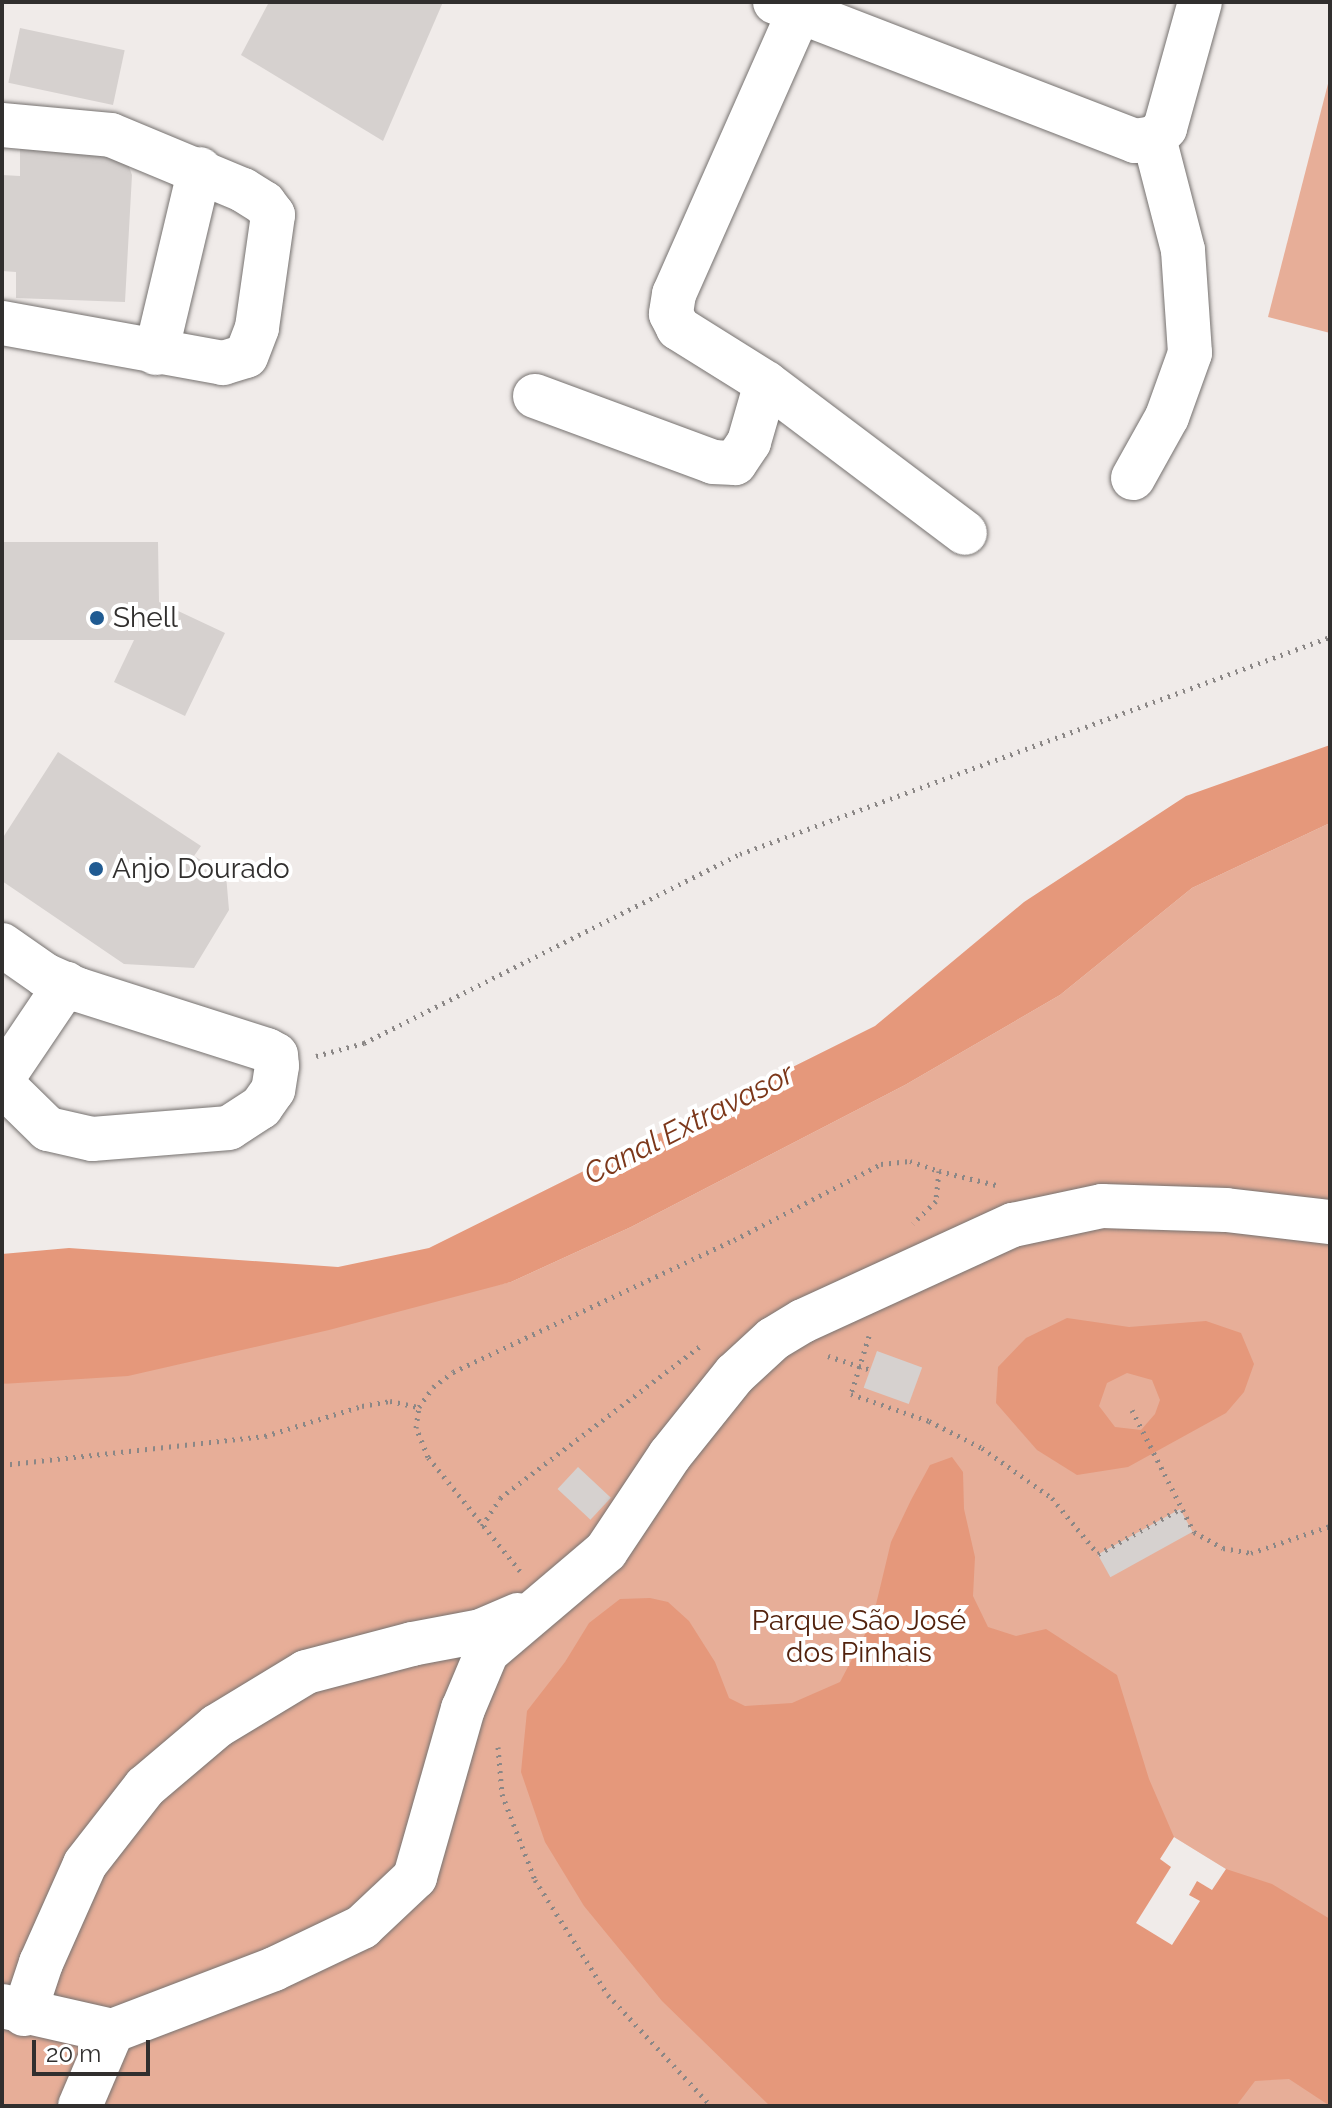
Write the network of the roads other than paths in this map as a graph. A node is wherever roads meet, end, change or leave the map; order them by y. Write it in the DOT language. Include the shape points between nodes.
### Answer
graph roads {
  1 [pos="1200,2"];
  2 [pos="787,7"];
  3 [pos="2,125"];
  4 [pos="1159,133"];
  5 [pos="200,169"];
  6 [pos="2,323"];
  7 [pos="156,353"];
  8 [pos="766,383"];
  9 [pos="535,396"];
  10 [pos="1133,478"];
  11 [pos="965,533"];
  12 [pos="2,945"];
  13 [pos="66,984"];
  14 [pos="2,1082"];
  15 [pos="1330,1222"];
  16 [pos="546,1603"];
  17 [pos="13,2010"];
  18 [pos="112,2031"];
  19 [pos="80,2106"];
  1 -- 4 [label="street"];
  2 -- 4 [label="street" via="1135,141"];
  2 -- 8 [label="street" via="674,294 671,314 678,328"];
  3 -- 5 [label="street" via="111,135"];
  4 -- 10 [label="street" via="1183,250 1190,353 1167,417"];
  5 -- 7 [label="street"];
  5 -- 7 [label="street" via="254,196 273,215 257,328 246,356 223,363"];
  6 -- 7 [label="street"];
  8 -- 9 [label="street" via="749,442 735,463 713,462"];
  8 -- 11 [label="street"];
  12 -- 13 [label="street"];
  13 -- 14 [label="street"];
  13 -- 14 [label="street" via="267,1050 276,1055 273,1090 261,1107 229,1128 92,1139 48,1129"];
  15 -- 16 [label="street" via="1226,1210 1102,1206 1013,1225 803,1321 773,1339 735,1374 670,1455 606,1551"];
  16 -- 17 [label="street" via="481,1631 306,1672 217,1726 145,1787 85,1864 41,1963"];
  16 -- 18 [label="street" via="487,1652 463,1709 415,1877 362,1927 274,1969"];
  17 -- 18 [label="street"];
  18 -- 19 [label="street"];
}
